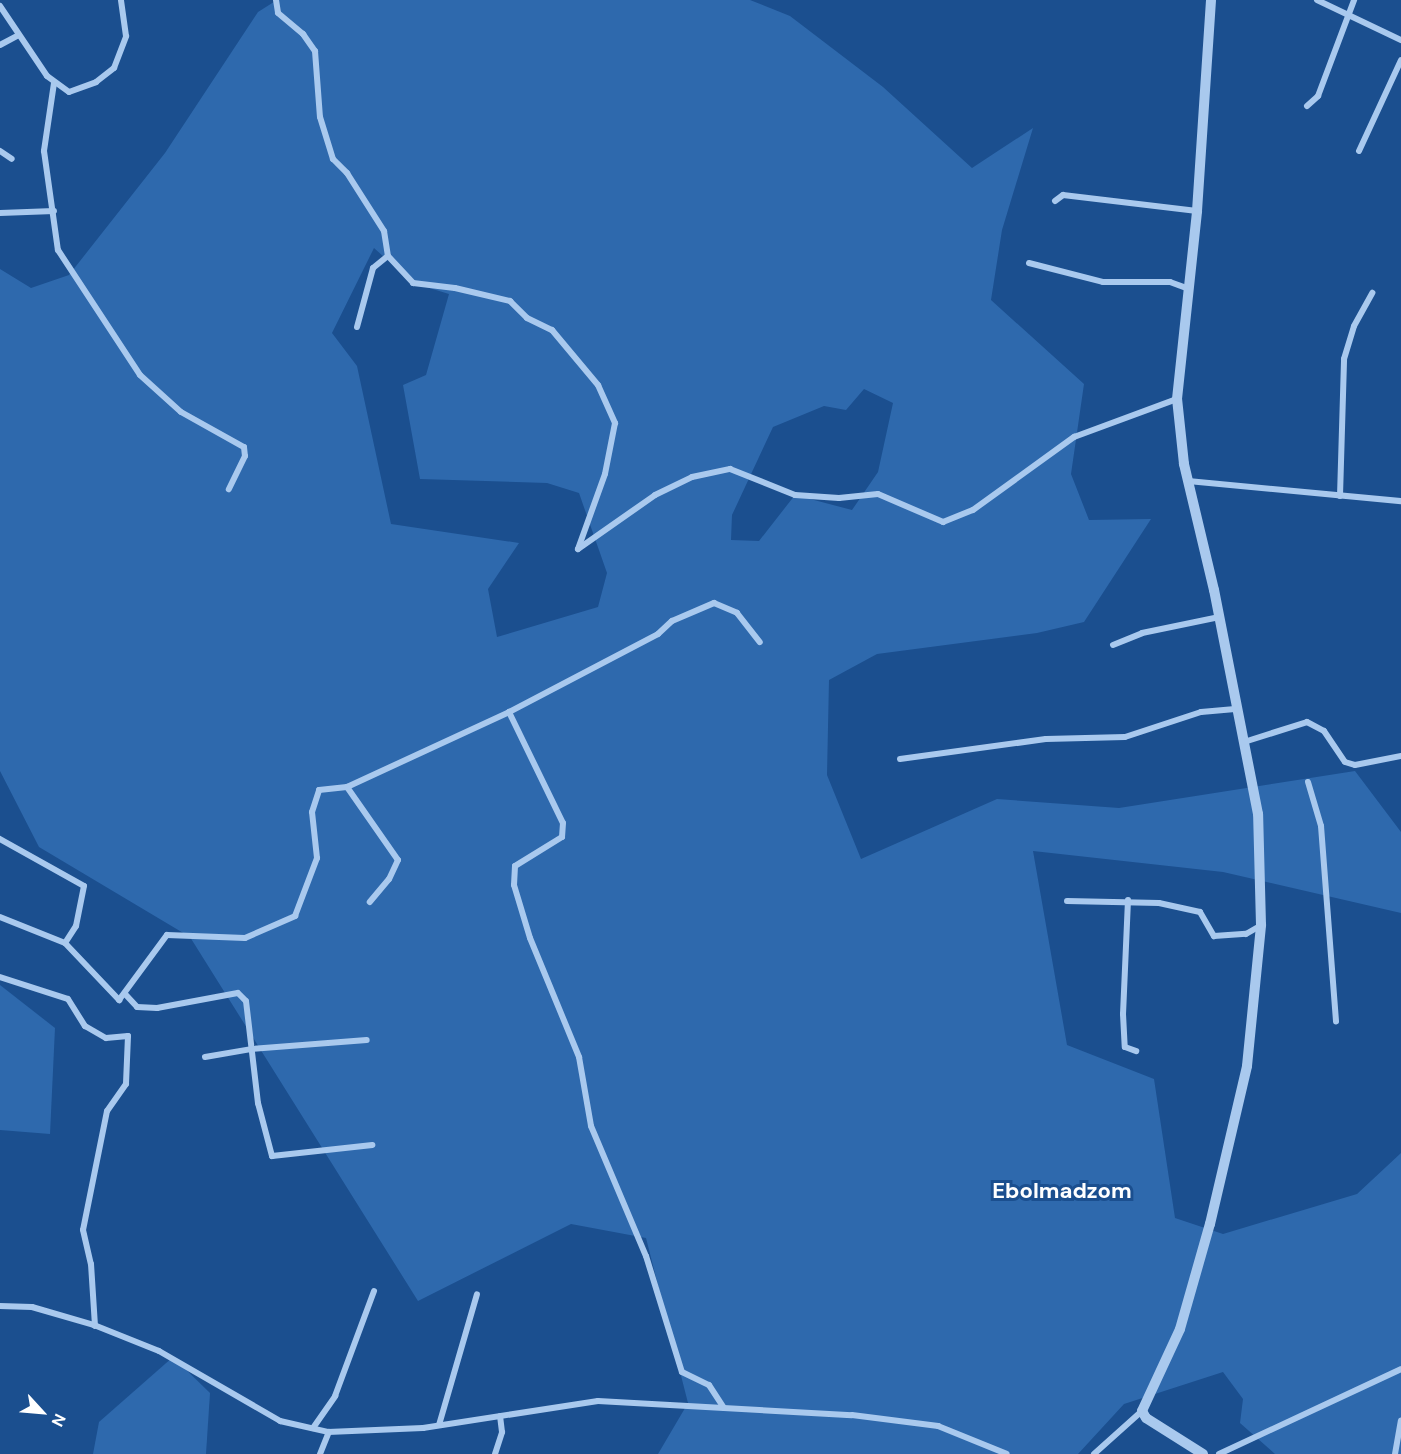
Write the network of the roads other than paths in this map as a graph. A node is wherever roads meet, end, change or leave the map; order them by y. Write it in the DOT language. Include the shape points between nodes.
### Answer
graph roads {
  1 [pos="121,0"];
  2 [pos="276,0"];
  3 [pos="1211,0"];
  4 [pos="1317,0"];
  5 [pos="1354,0"];
  6 [pos="0,6"];
  7 [pos="1348,15"];
  8 [pos="19,35"];
  9 [pos="1401,40"];
  10 [pos="0,45"];
  11 [pos="1401,60"];
  12 [pos="54,83"];
  13 [pos="1307,106"];
  14 [pos="0,151"];
  15 [pos="1359,151"];
  16 [pos="12,159"];
  17 [pos="1055,201"];
  18 [pos="54,211"];
  19 [pos="1197,211"];
  20 [pos="0,213"];
  21 [pos="388,256"];
  22 [pos="1029,263"];
  23 [pos="1189,289"];
  24 [pos="1372,293"];
  25 [pos="357,327"];
  26 [pos="1177,399"];
  27 [pos="1187,481"];
  28 [pos="230,489"];
  29 [pos="1340,496"];
  30 [pos="1401,501"];
  31 [pos="1219,617"];
  32 [pos="760,642"];
  33 [pos="1113,645"];
  34 [pos="1238,709"];
  35 [pos="509,712"];
  36 [pos="1244,742"];
  37 [pos="1401,756"];
  38 [pos="900,759"];
  39 [pos="1308,782"];
  40 [pos="347,786"];
  41 [pos="0,839"];
  42 [pos="1128,900"];
  43 [pos="1066,901"];
  44 [pos="370,902"];
  45 [pos="0,917"];
  46 [pos="1261,925"];
  47 [pos="65,943"];
  48 [pos="0,977"];
  49 [pos="126,995"];
  50 [pos="1336,1022"];
  51 [pos="367,1040"];
  52 [pos="252,1049"];
  53 [pos="1136,1051"];
  54 [pos="205,1058"];
  55 [pos="372,1145"];
  56 [pos="374,1291"];
  57 [pos="477,1294"];
  58 [pos="0,1306"];
  59 [pos="95,1326"];
  60 [pos="1401,1369"];
  61 [pos="724,1408"];
  62 [pos="1142,1411"];
  63 [pos="500,1416"];
  64 [pos="1401,1421"];
  65 [pos="439,1425"];
  66 [pos="313,1428"];
  67 [pos="329,1432"];
  68 [pos="320,1454"];
  69 [pos="495,1454"];
  70 [pos="1007,1454"];
  71 [pos="1094,1454"];
  72 [pos="1203,1454"];
  73 [pos="1219,1454"];
  74 [pos="1395,1454"];
  1 -- 12 [label="street" via="126,36 114,68 83,89 69,92"];
  2 -- 21 [label="street" via="278,13 303,34 315,51 320,117 333,159 347,173 384,231"];
  3 -- 19 [label="street"];
  4 -- 7 [label="street"];
  5 -- 7 [label="street"];
  6 -- 8 [label="street"];
  7 -- 9 [label="street"];
  7 -- 13 [label="street" via="1318,96"];
  8 -- 10 [label="street"];
  8 -- 12 [label="street"];
  11 -- 15 [label="street"];
  12 -- 18 [label="street" via="44,151"];
  14 -- 16 [label="street"];
  17 -- 19 [label="street" via="1064,195"];
  18 -- 20 [label="street"];
  18 -- 28 [label="street" via="58,250 140,375 181,412 244,447 245,456"];
  19 -- 23 [label="street"];
  21 -- 25 [label="street" via="373,268"];
  21 -- 26 [label="street" via="413,283 510,301 527,318 552,330 598,385 615,423 605,474 578,549 655,495 692,477 730,469 795,495 839,498 878,494 943,522 973,510 1074,437"];
  22 -- 23 [label="street" via="1103,282 1170,282"];
  23 -- 26 [label="street"];
  24 -- 29 [label="street" via="1354,326 1344,359"];
  26 -- 27 [label="street"];
  27 -- 29 [label="street"];
  27 -- 31 [label="street"];
  29 -- 30 [label="street"];
  31 -- 33 [label="street" via="1142,633"];
  31 -- 34 [label="street"];
  32 -- 35 [label="street" via="736,613 714,603 672,621 658,634"];
  34 -- 36 [label="street"];
  34 -- 38 [label="street" via="1201,712 1125,737 1058,738"];
  35 -- 40 [label="street"];
  35 -- 61 [label="street" via="563,823 562,837 515,866 514,885 530,938 579,1057 591,1126 646,1256 682,1372 709,1385"];
  36 -- 37 [label="street" via="1307,722 1324,731 1345,762 1355,765"];
  36 -- 46 [label="street" via="1258,814"];
  39 -- 50 [label="street" via="1321,826"];
  40 -- 44 [label="street" via="398,860 389,879"];
  40 -- 49 [label="street" via="319,790 312,812 317,858 295,916 245,938 166,935"];
  41 -- 47 [label="street" via="84,886 75,926"];
  42 -- 43 [label="street"];
  42 -- 46 [label="street" via="1200,912 1214,936 1246,934"];
  42 -- 53 [label="street" via="1123,1014 1125,1047"];
  45 -- 47 [label="street"];
  46 -- 62 [label="street" via="1247,1066 1210,1224 1180,1329"];
  47 -- 49 [label="street" via="119,1000"];
  48 -- 59 [label="street" via="68,999 85,1026 106,1038 128,1036 126,1084 106,1111 83,1230 91,1264"];
  49 -- 52 [label="street" via="136,1007 157,1008 238,993 246,1001"];
  51 -- 52 [label="street"];
  52 -- 54 [label="street"];
  52 -- 55 [label="street" via="258,1103 272,1156"];
  56 -- 66 [label="street" via="335,1396"];
  57 -- 65 [label="street"];
  58 -- 59 [label="street" via="32,1307"];
  59 -- 66 [label="street" via="159,1351 280,1421"];
  60 -- 73 [label="street"];
  61 -- 63 [label="street" via="598,1401"];
  61 -- 70 [label="street" via="852,1415 938,1426"];
  62 -- 71 [label="street"];
  62 -- 72 [label="street" via="1146,1418"];
  63 -- 65 [label="street"];
  63 -- 69 [label="street" via="502,1432"];
  64 -- 74 [label="street"];
  65 -- 67 [label="street"];
  66 -- 67 [label="street"];
  67 -- 68 [label="street"];
}
